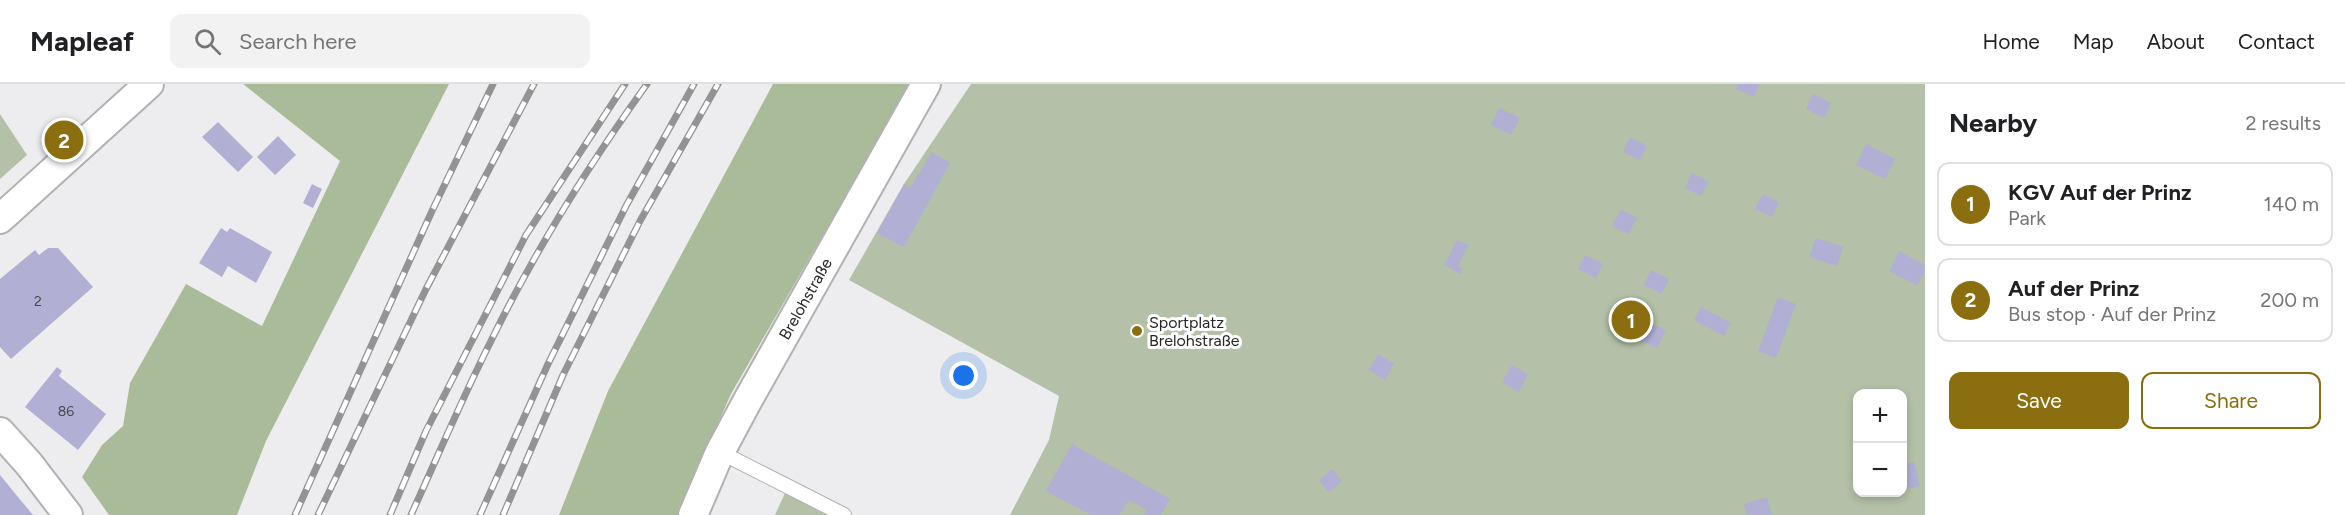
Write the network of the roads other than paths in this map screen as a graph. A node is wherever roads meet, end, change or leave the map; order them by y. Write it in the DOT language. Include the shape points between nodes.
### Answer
graph roads {
  1 [pos="149,84"];
  2 [pos="926,84"];
  3 [pos="0,219"];
  4 [pos="0,432"];
  5 [pos="720,452"];
  6 [pos="68,515"];
  7 [pos="693,515"];
  8 [pos="844,515"];
  1 -- 3 [label="street"];
  2 -- 5 [label="street, Brelohstraße"];
  4 -- 6 [label="street"];
  5 -- 7 [label="street, Brelohstraße"];
  5 -- 8 [label="lane"];
}
